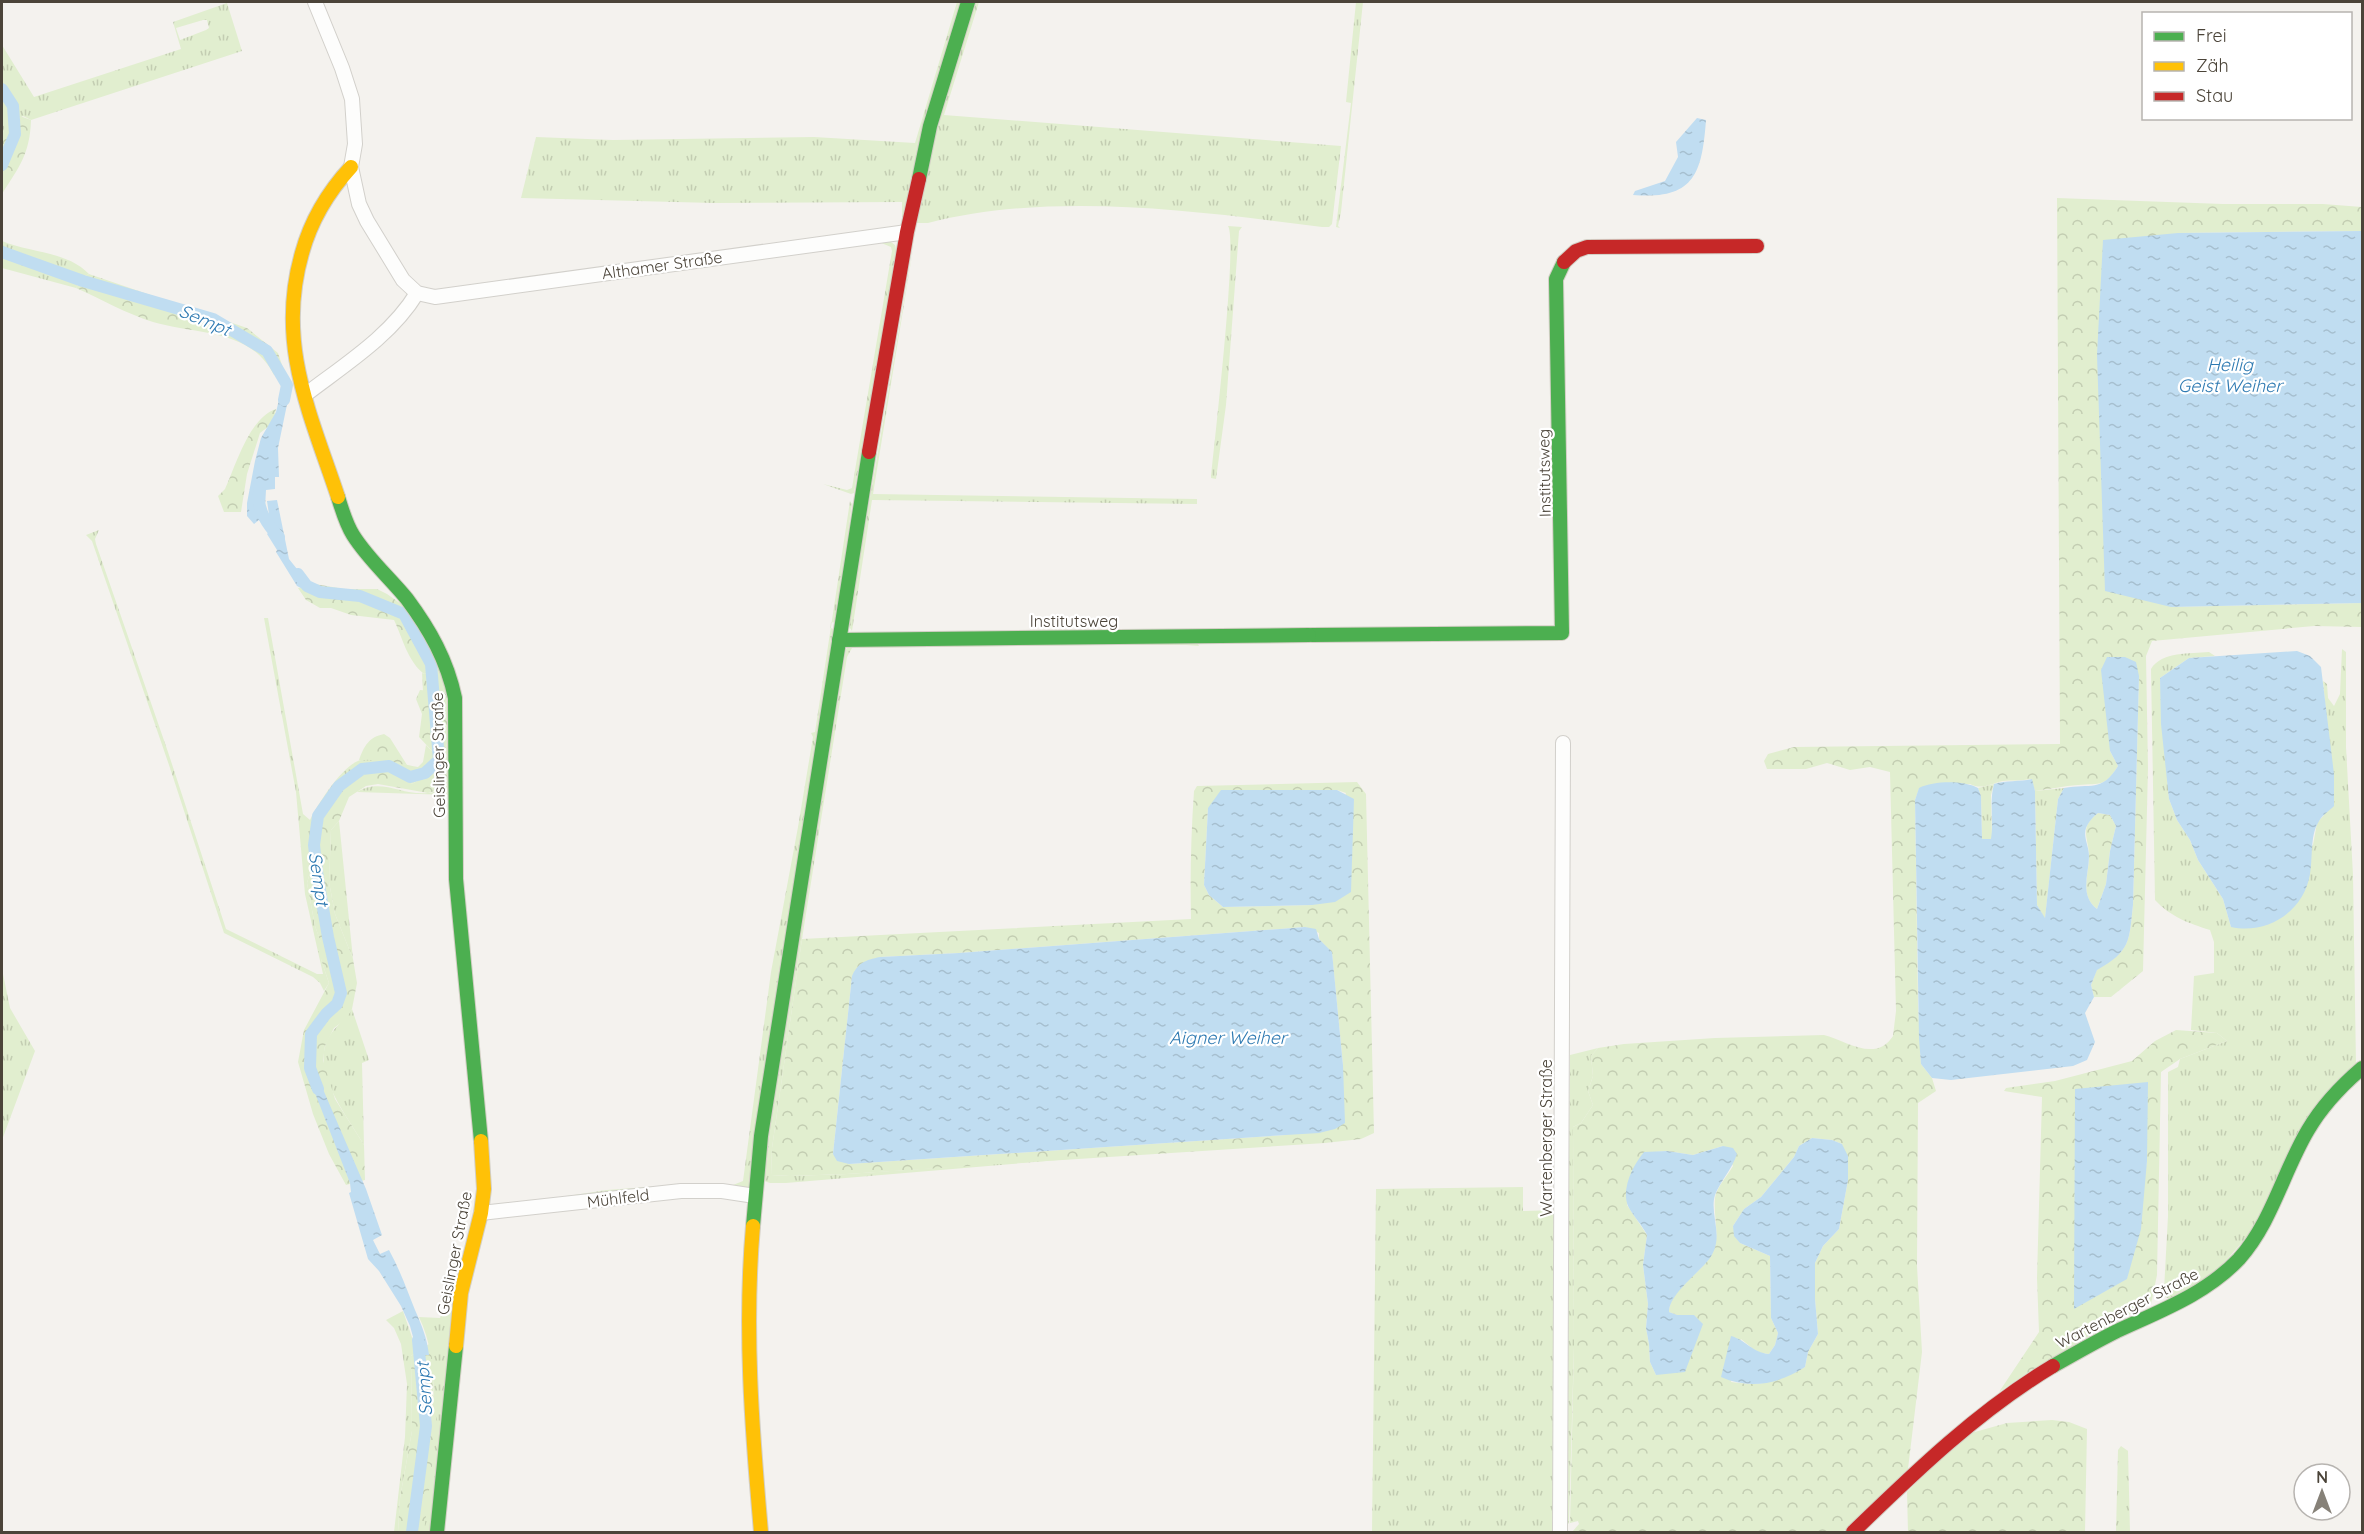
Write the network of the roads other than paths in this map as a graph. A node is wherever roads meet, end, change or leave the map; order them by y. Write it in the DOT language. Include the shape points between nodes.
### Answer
graph roads {
  1 [pos="315,2"];
  2 [pos="968,2"];
  3 [pos="351,167"];
  4 [pos="907,232"];
  5 [pos="1757,246"];
  6 [pos="417,293"];
  7 [pos="305,394"];
  8 [pos="839,639"];
  9 [pos="1563,743"];
  10 [pos="2362,1068"];
  11 [pos="755,1196"];
  12 [pos="481,1213"];
  13 [pos="436,1533"];
  14 [pos="761,1533"];
  15 [pos="1560,1533"];
  16 [pos="1853,1533"];
  1 -- 3 [label="street" via="352,99 355,144"];
  2 -- 4 [label="street" via="930,126"];
  3 -- 6 [label="street" via="367,221 403,280"];
  3 -- 7 [label="street, Geislinger Straße" via="314,219 300,258 292,332"];
  4 -- 6 [label="street, Althamer Straße" via="435,297"];
  4 -- 8 [label="street"];
  5 -- 8 [label="street, Institutsweg" via="1587,246 1575,251 1558,271 1562,633"];
  6 -- 7 [label="street" via="408,309 360,353"];
  7 -- 12 [label="street, Geislinger Straße" via="353,537 416,609 452,676 456,879 483,1152"];
  8 -- 11 [label="street" via="761,1136"];
  9 -- 15 [label="street, Wartenberger Straße"];
  10 -- 16 [label="street, Wartenberger Straße" via="2335,1092 2312,1123 2262,1227 2226,1272 2177,1304 2083,1348 2001,1399 1914,1473"];
  11 -- 12 [label="street, Mühlfeld" via="681,1191"];
  11 -- 14 [label="street" via="749,1367"];
  12 -- 13 [label="street, Geislinger Straße" via="461,1293"];
}
